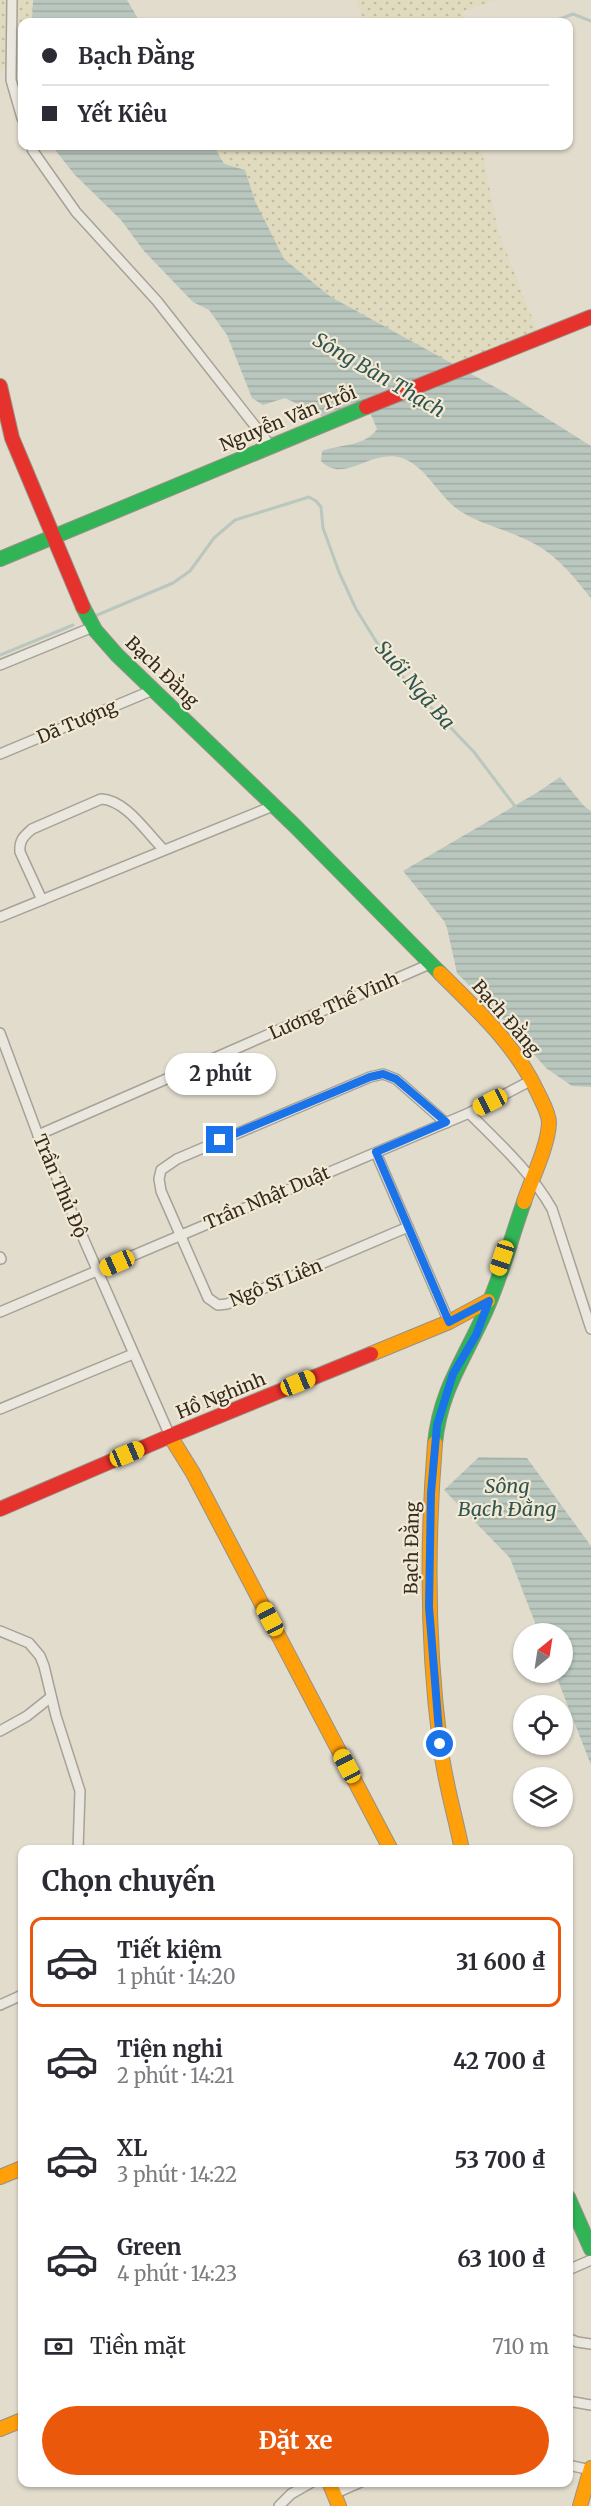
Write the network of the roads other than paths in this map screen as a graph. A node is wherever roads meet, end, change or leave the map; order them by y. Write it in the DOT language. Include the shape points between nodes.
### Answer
graph roads {
  1 [pos="12,0"];
  2 [pos="18,104"];
  3 [pos="33,150"];
  4 [pos="591,317"];
  5 [pos="0,386"];
  6 [pos="5,435"];
  7 [pos="270,445"];
  8 [pos="54,537"];
  9 [pos="0,560"];
  10 [pos="93,627"];
  11 [pos="0,665"];
  12 [pos="153,690"];
  13 [pos="0,754"];
  14 [pos="273,806"];
  15 [pos="163,849"];
  16 [pos="42,900"];
  17 [pos="0,918"];
  18 [pos="432,963"];
  19 [pos="0,1033"];
  20 [pos="532,1080"];
  21 [pos="469,1113"];
  22 [pos="446,1122"];
  23 [pos="38,1135"];
  24 [pos="376,1152"];
  25 [pos="531,1177"];
  26 [pos="408,1227"];
  27 [pos="181,1235"];
  28 [pos="96,1272"];
  29 [pos="489,1301"];
  30 [pos="0,1312"];
  31 [pos="449,1322"];
  32 [pos="591,1329"];
  33 [pos="133,1354"];
  34 [pos="0,1409"];
  35 [pos="170,1436"];
  36 [pos="0,1509"];
  37 [pos="0,1631"];
  38 [pos="51,1697"];
  39 [pos="0,1731"];
  40 [pos="78,1845"];
  41 [pos="388,1845"];
  42 [pos="461,1845"];
  43 [pos="18,1997"];
  44 [pos="0,2005"];
  45 [pos="18,2170"];
  46 [pos="0,2177"];
  47 [pos="573,2208"];
  48 [pos="591,2249"];
  49 [pos="591,2260"];
  50 [pos="573,2268"];
  51 [pos="573,2341"];
  52 [pos="591,2344"];
  53 [pos="573,2402"];
  54 [pos="591,2405"];
  55 [pos="18,2422"];
  56 [pos="0,2429"];
  57 [pos="573,2466"];
  58 [pos="591,2469"];
  59 [pos="302,2487"];
  60 [pos="350,2487"];
  61 [pos="334,2494"];
  62 [pos="279,2506"];
  63 [pos="579,2506"];
  1 -- 2 [label="street" via="11,80"];
  3 -- 7 [label="street" via="76,212 157,301"];
  4 -- 7 [label="street, Nguyễn Văn Trỗi"];
  5 -- 6 [label="street, Bạch Đằng"];
  6 -- 8 [label="street, Bạch Đằng"];
  7 -- 8 [label="street, Nguyễn Văn Trỗi"];
  8 -- 9 [label="street, Nguyễn Văn Trỗi"];
  8 -- 10 [label="street, Bạch Đằng"];
  10 -- 11 [label="street"];
  10 -- 12 [label="street, Bạch Đằng"];
  12 -- 13 [label="street, Dã Tượng"];
  12 -- 14 [label="street, Bạch Đằng"];
  14 -- 15 [label="street"];
  14 -- 18 [label="street, Bạch Đằng"];
  15 -- 16 [label="street"];
  15 -- 16 [label="street" via="111,800 101,800 32,829 20,843 20,852"];
  16 -- 17 [label="street"];
  18 -- 20 [label="street, Bạch Đằng" via="504,1038"];
  18 -- 23 [label="street, Lương Thế Vinh"];
  19 -- 23 [label="street, Trần Thủ Độ"];
  20 -- 21 [label="street, Trần Nhật Duật"];
  20 -- 25 [label="street, Bạch Đằng" via="549,1127"];
  21 -- 22 [label="street, Trần Nhật Duật"];
  21 -- 25 [label="street"];
  22 -- 24 [label="street, Trần Nhật Duật"];
  22 -- 27 [label="street" via="396,1079 383,1074 359,1081 168,1163 161,1170 161,1191"];
  23 -- 28 [label="street, Trần Thủ Độ"];
  24 -- 26 [label="street"];
  24 -- 27 [label="street, Trần Nhật Duật"];
  25 -- 29 [label="street, Bạch Đằng"];
  25 -- 32 [label="street" via="552,1209"];
  26 -- 27 [label="street, Ngô Sĩ Liên" via="218,1305 208,1298"];
  26 -- 31 [label="street"];
  27 -- 28 [label="street, Trần Nhật Duật"];
  28 -- 30 [label="street, Trần Nhật Duật"];
  28 -- 33 [label="street, Trần Thủ Độ"];
  29 -- 31 [label="street, Hồ Nghinh"];
  29 -- 42 [label="street, Bạch Đằng" via="476,1335 453,1374 437,1425 431,1493 429,1607 440,1744"];
  31 -- 35 [label="street, Hồ Nghinh"];
  33 -- 34 [label="street"];
  33 -- 35 [label="street, Trần Thủ Độ"];
  35 -- 36 [label="street, Hồ Nghinh"];
  35 -- 41 [label="street"];
  37 -- 38 [label="street" via="34,1648 44,1666"];
  38 -- 39 [label="street"];
  38 -- 40 [label="street" via="80,1791"];
  43 -- 44 [label="street"];
  45 -- 46 [label="street"];
  47 -- 48 [label="street"];
  49 -- 50 [label="street"];
  51 -- 52 [label="street"];
  53 -- 54 [label="street"];
  55 -- 56 [label="street"];
  57 -- 58 [label="street"];
  58 -- 63 [label="street"];
  59 -- 62 [label="street"];
  60 -- 61 [label="street"];
}
